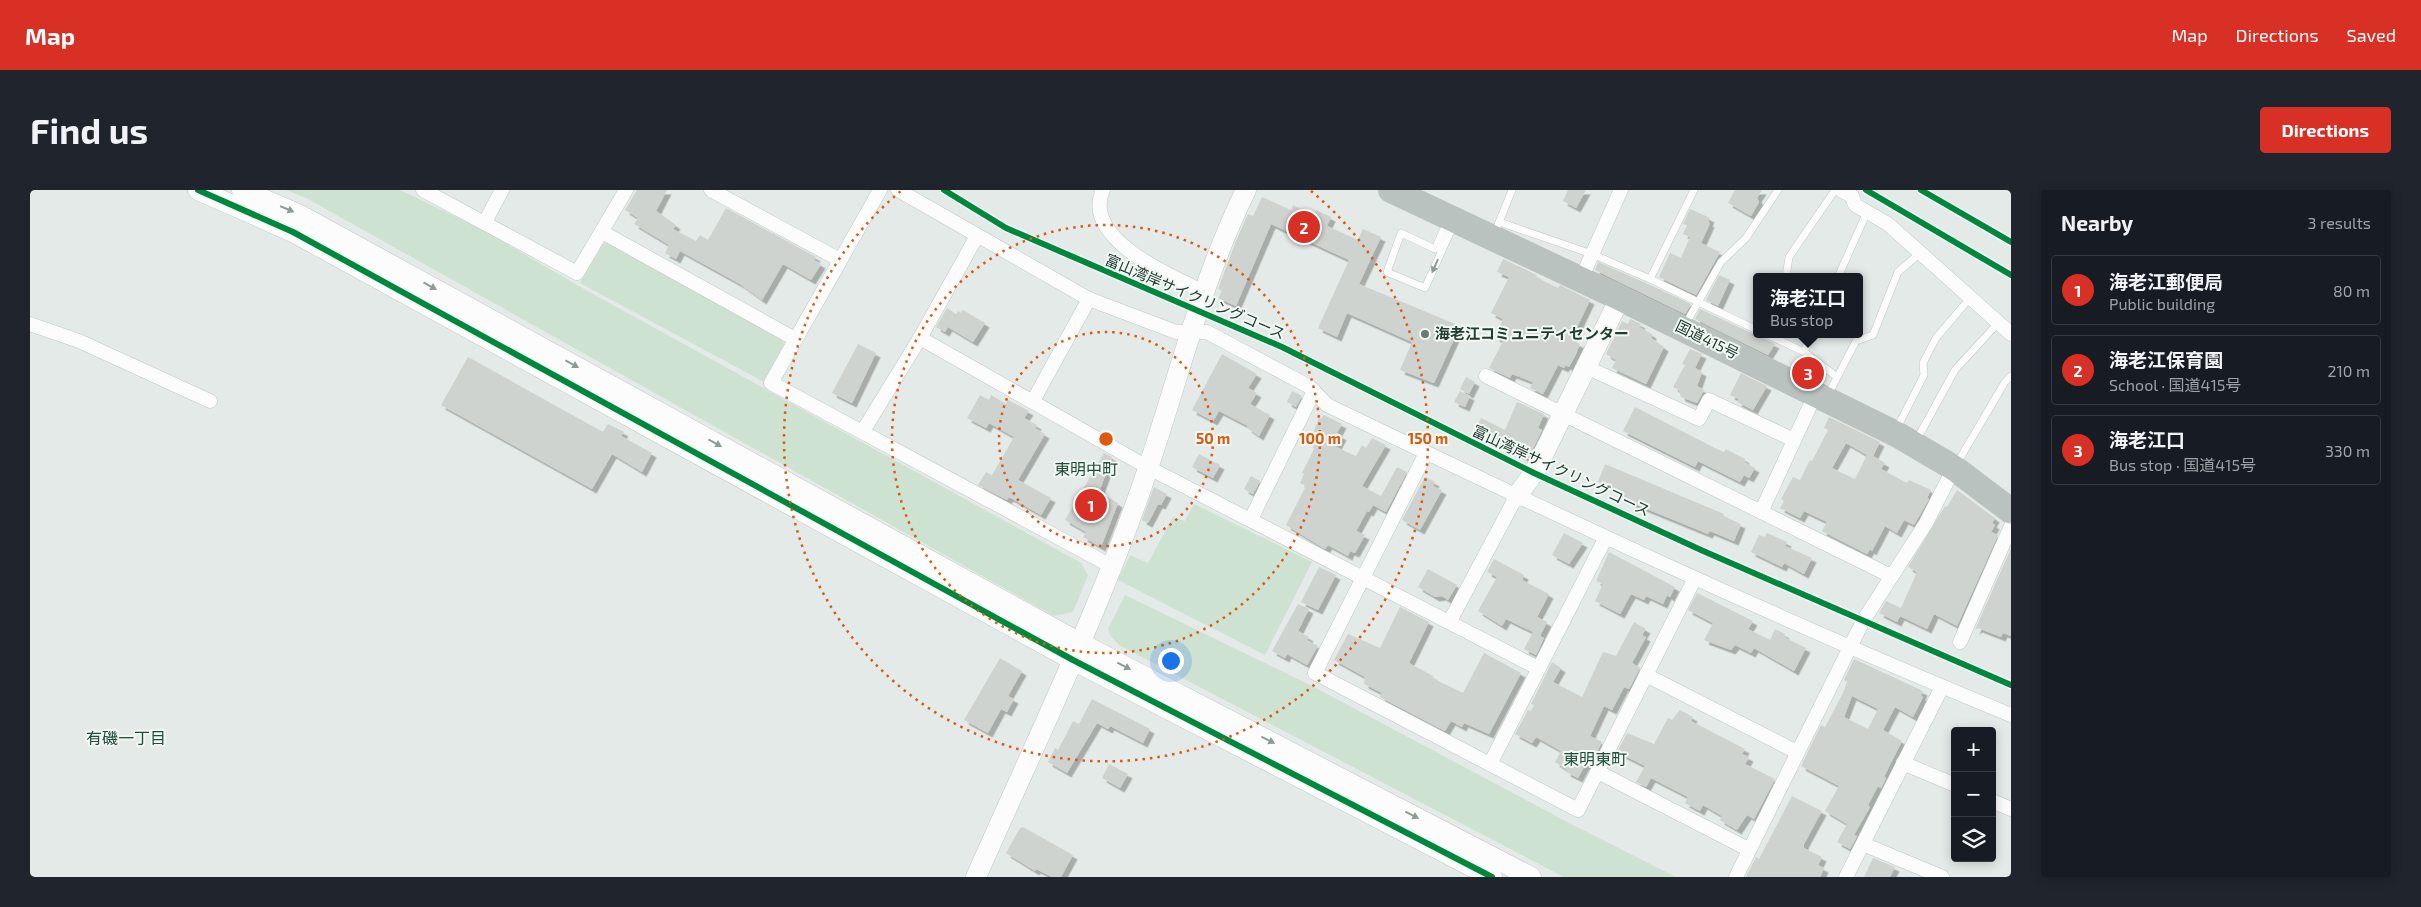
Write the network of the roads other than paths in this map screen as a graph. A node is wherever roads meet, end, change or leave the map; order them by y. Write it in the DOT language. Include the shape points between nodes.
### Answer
graph roads {
  1 [pos="198,190"];
  2 [pos="242,190"];
  3 [pos="423,190"];
  4 [pos="502,190"];
  5 [pos="626,190"];
  6 [pos="711,190"];
  7 [pos="880,190"];
  8 [pos="898,190"];
  9 [pos="1103,190"];
  10 [pos="1246,190"];
  11 [pos="1391,190"];
  12 [pos="1512,190"];
  13 [pos="1621,190"];
  14 [pos="1694,190"];
  15 [pos="1778,190"];
  16 [pos="1835,190"];
  17 [pos="1841,190"];
  18 [pos="1867,212"];
  19 [pos="1452,220"];
  20 [pos="486,222"];
  21 [pos="1496,230"];
  22 [pos="602,232"];
  23 [pos="977,236"];
  24 [pos="1920,253"];
  25 [pos="1592,254"];
  26 [pos="840,260"];
  27 [pos="1787,273"];
  28 [pos="1840,273"];
  29 [pos="1582,279"];
  30 [pos="1650,279"];
  31 [pos="1204,292"];
  32 [pos="1620,298"];
  33 [pos="1970,298"];
  34 [pos="1089,299"];
  35 [pos="1699,302"];
  36 [pos="1998,323"];
  37 [pos="30,324"];
  38 [pos="1753,328"];
  39 [pos="1683,329"];
  40 [pos="1192,332"];
  41 [pos="2011,334"];
  42 [pos="920,338"];
  43 [pos="1774,338"];
  44 [pos="1810,338"];
  45 [pos="796,339"];
  46 [pos="1804,352"];
  47 [pos="1586,367"];
  48 [pos="1486,376"];
  49 [pos="2011,376"];
  50 [pos="1837,377"];
  51 [pos="1314,391"];
  52 [pos="1820,397"];
  53 [pos="210,401"];
  54 [pos="1033,401"];
  55 [pos="1563,414"];
  56 [pos="863,431"];
  57 [pos="1904,439"];
  58 [pos="1794,440"];
  59 [pos="1426,453"];
  60 [pos="1149,468"];
  61 [pos="1954,468"];
  62 [pos="1521,490"];
  63 [pos="1762,510"];
  64 [pos="2011,511"];
  65 [pos="1251,519"];
  66 [pos="2011,526"];
  67 [pos="1605,539"];
  68 [pos="1113,567"];
  69 [pos="1891,576"];
  70 [pos="1365,577"];
  71 [pos="1694,580"];
  72 [pos="1450,621"];
  73 [pos="1853,642"];
  74 [pos="1960,642"];
  75 [pos="1076,652"];
  76 [pos="1538,668"];
  77 [pos="1646,675"];
  78 [pos="1942,687"];
  79 [pos="2011,715"];
  80 [pos="1797,752"];
  81 [pos="1903,763"];
  82 [pos="1490,764"];
  83 [pos="1598,772"];
  84 [pos="1951,783"];
  85 [pos="1996,803"];
  86 [pos="2011,809"];
  87 [pos="1863,844"];
  88 [pos="1748,849"];
  89 [pos="976,877"];
  90 [pos="1492,877"];
  91 [pos="1532,877"];
  92 [pos="1736,877"];
  93 [pos="1846,877"];
  94 [pos="1942,877"];
  1 -- 75 [label="street" via="293,232"];
  2 -- 75 [label="street, one-way" via="300,215"];
  3 -- 20 [label="street"];
  4 -- 20 [label="street"];
  5 -- 22 [label="street"];
  6 -- 26 [label="street"];
  7 -- 26 [label="street"];
  8 -- 23 [label="street"];
  9 -- 31 [label="street" via="1098,211 1124,246 1141,260"];
  10 -- 31 [label="street"];
  11 -- 19 [label="highway, 国道415号"];
  12 -- 21 [label="lane"];
  13 -- 25 [label="street"];
  14 -- 30 [label="lane"];
  15 -- 35 [label="lane" via="1746,238 1721,262"];
  16 -- 27 [label="lane" via="1789,257"];
  17 -- 18 [label="street" via="1852,196 1855,205"];
  18 -- 24 [label="street" via="1888,224"];
  18 -- 28 [label="lane"];
  19 -- 19 [label="lane, one-way" via="1425,288 1387,272 1401,234 1436,249"];
  19 -- 21 [label="highway, 国道415号"];
  20 -- 22 [label="street" via="577,273"];
  21 -- 25 [label="lane"];
  21 -- 29 [label="highway, 国道415号"];
  22 -- 45 [label="street"];
  23 -- 34 [label="street"];
  23 -- 42 [label="street"];
  24 -- 33 [label="street"];
  24 -- 50 [label="lane" via="1898,272 1873,335 1856,341"];
  25 -- 29 [label="street"];
  25 -- 30 [label="lane"];
  26 -- 45 [label="street"];
  29 -- 32 [label="highway, 国道415号"];
  30 -- 35 [label="lane"];
  31 -- 40 [label="street"];
  32 -- 39 [label="highway, 国道415号"];
  32 -- 47 [label="street"];
  33 -- 36 [label="street"];
  33 -- 57 [label="lane" via="1936,338 1923,363 1924,375"];
  34 -- 40 [label="street" via="1176,332"];
  34 -- 54 [label="street"];
  35 -- 38 [label="lane"];
  35 -- 39 [label="lane"];
  36 -- 41 [label="street"];
  36 -- 57 [label="lane" via="1956,370"];
  37 -- 53 [label="street" via="79,341"];
  39 -- 52 [label="highway, 国道415号"];
  40 -- 51 [label="street" via="1207,332"];
  40 -- 60 [label="street"];
  42 -- 54 [label="street"];
  42 -- 56 [label="street"];
  43 -- 46 [label="lane"];
  44 -- 46 [label="lane"];
  45 -- 56 [label="street" via="771,383"];
  46 -- 50 [label="lane"];
  47 -- 55 [label="street"];
  47 -- 58 [label="street" via="1699,418 1709,400"];
  48 -- 55 [label="street"];
  49 -- 61 [label="lane"];
  50 -- 52 [label="lane"];
  51 -- 59 [label="street" via="1327,405"];
  51 -- 65 [label="street"];
  52 -- 57 [label="highway, 国道415号"];
  52 -- 58 [label="street"];
  54 -- 60 [label="street"];
  55 -- 62 [label="street" via="1534,473"];
  55 -- 63 [label="street"];
  56 -- 68 [label="street"];
  57 -- 61 [label="highway, 国道415号"];
  58 -- 63 [label="street"];
  59 -- 62 [label="street"];
  59 -- 70 [label="street"];
  60 -- 65 [label="street"];
  60 -- 68 [label="street"];
  61 -- 64 [label="highway, 国道415号"];
  61 -- 69 [label="street" via="1926,523"];
  62 -- 67 [label="street"];
  62 -- 72 [label="street"];
  63 -- 69 [label="street"];
  65 -- 70 [label="street"];
  66 -- 74 [label="street"];
  67 -- 71 [label="street"];
  67 -- 76 [label="street"];
  68 -- 75 [label="street"];
  69 -- 73 [label="street"];
  70 -- 72 [label="street"];
  70 -- 82 [label="street" via="1314,673"];
  71 -- 73 [label="street"];
  71 -- 77 [label="street"];
  72 -- 76 [label="street"];
  73 -- 78 [label="street"];
  73 -- 80 [label="street"];
  75 -- 89 [label="street"];
  75 -- 90 [label="street"];
  75 -- 91 [label="street, one-way"];
  76 -- 82 [label="street"];
  77 -- 80 [label="street"];
  77 -- 83 [label="street"];
  78 -- 79 [label="street"];
  78 -- 81 [label="street"];
  80 -- 88 [label="street"];
  81 -- 84 [label="street"];
  81 -- 87 [label="street"];
  82 -- 83 [label="street" via="1578,810"];
  83 -- 88 [label="street"];
  85 -- 86 [label="street"];
  87 -- 93 [label="street"];
  87 -- 94 [label="street"];
  88 -- 92 [label="street"];
}
